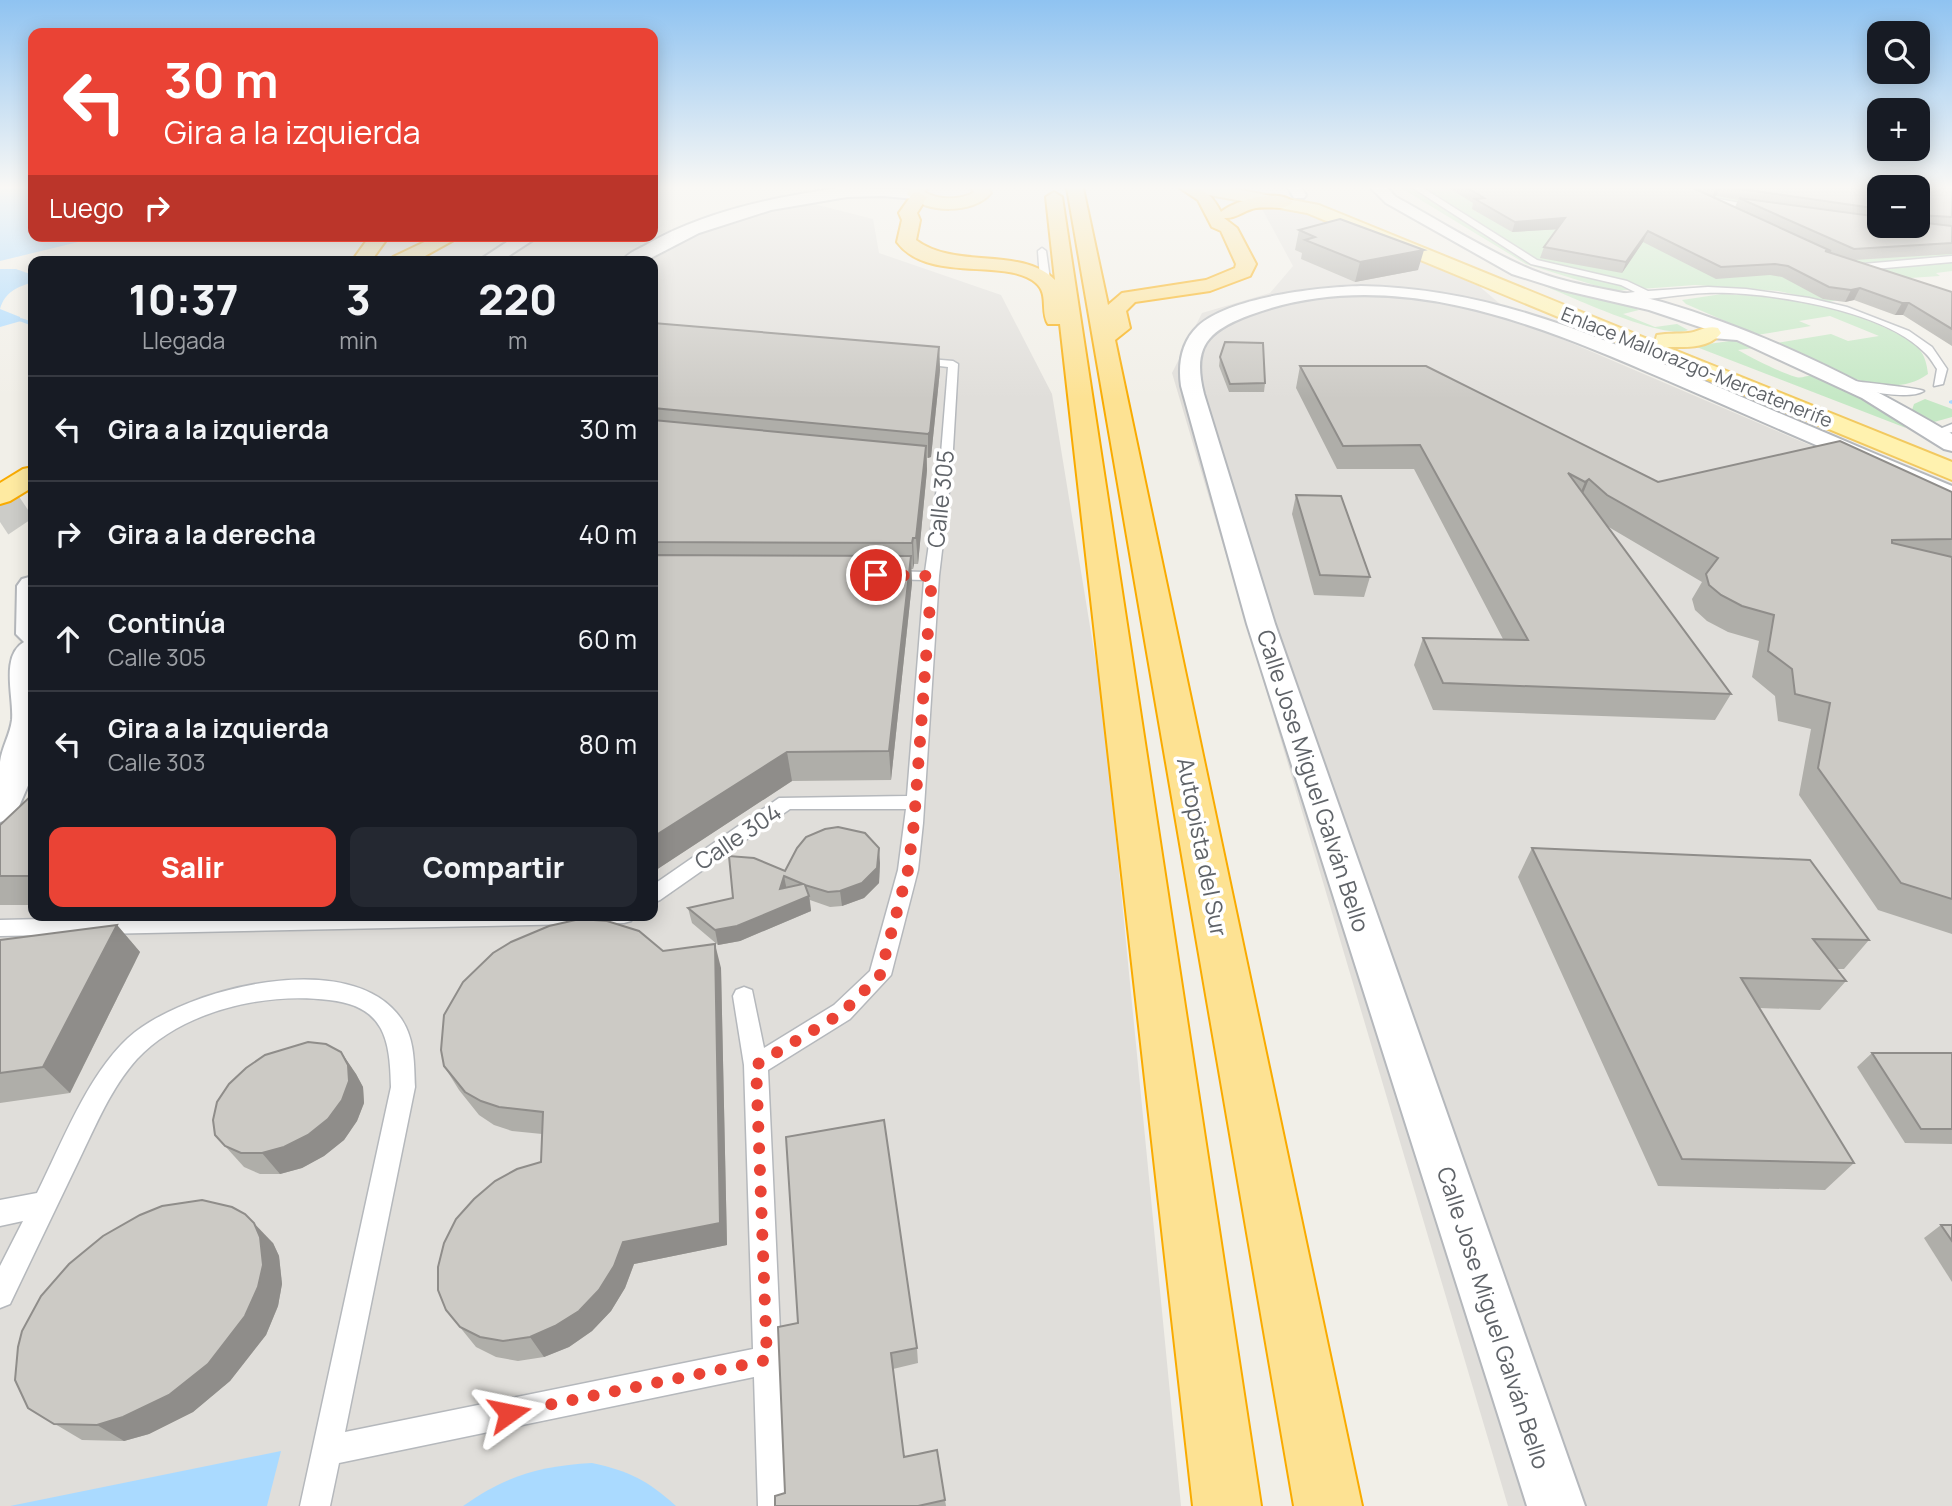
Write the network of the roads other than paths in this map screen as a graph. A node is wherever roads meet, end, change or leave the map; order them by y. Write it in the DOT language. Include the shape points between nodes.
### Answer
graph roads {
  1 [pos="938,258"];
  2 [pos="1019,258"];
  3 [pos="1043,258"];
  4 [pos="1075,258"];
  5 [pos="1105,258"];
  6 [pos="1244,258"];
  7 [pos="1434,258"];
  8 [pos="1457,258"];
  9 [pos="1497,258"];
  10 [pos="1528,258"];
  11 [pos="1952,259"];
  12 [pos="968,263"];
  13 [pos="1109,264"];
  14 [pos="1881,278"];
  15 [pos="1045,279"];
  16 [pos="1224,280"];
  17 [pos="1646,294"];
  18 [pos="1614,297"];
  19 [pos="1087,332"];
  20 [pos="1710,333"];
  21 [pos="1740,334"];
  22 [pos="1665,340"];
  23 [pos="912,361"];
  24 [pos="1841,382"];
  25 [pos="1952,383"];
  26 [pos="1938,384"];
  27 [pos="1918,391"];
  28 [pos="1900,413"];
  29 [pos="1942,431"];
  30 [pos="1952,444"];
  31 [pos="1952,454"];
  32 [pos="1952,472"];
  33 [pos="28,478"];
  34 [pos="0,495"];
  35 [pos="1952,495"];
  36 [pos="876,575"];
  37 [pos="932,576"];
  38 [pos="28,738"];
  39 [pos="28,793"];
  40 [pos="915,802"];
  41 [pos="0,808"];
  42 [pos="0,818"];
  43 [pos="658,892"];
  44 [pos="336,921"];
  45 [pos="0,928"];
  46 [pos="744,996"];
  47 [pos="756,1065"];
  48 [pos="45,1205"];
  49 [pos="0,1213"];
  50 [pos="0,1294"];
  51 [pos="767,1360"];
  52 [pos="327,1451"];
  53 [pos="315,1506"];
  54 [pos="773,1506"];
  55 [pos="1227,1506"];
  56 [pos="1328,1506"];
  57 [pos="1556,1506"];
  1 -- 12 [label="highway"];
  2 -- 12 [label="highway"];
  3 -- 15 [label="lane"];
  4 -- 19 [label="highway, Autopista del Sur"];
  5 -- 13 [label="highway, Autopista del Sur"];
  6 -- 16 [label="highway" via="1242,272"];
  7 -- 32 [label="main road, Enlace Mallorazgo-Mercatenerife"];
  8 -- 22 [label="main road, Enlace Mallorazgo-Mercatenerife"];
  9 -- 18 [label="street" via="1518,270"];
  10 -- 17 [label="lane" via="1624,283"];
  11 -- 14 [label="lane" via="1848,266"];
  12 -- 15 [label="highway" via="1022,270"];
  13 -- 16 [label="highway" via="1167,283"];
  13 -- 19 [label="highway, Autopista del Sur"];
  15 -- 19 [label="highway" via="1053,289 1055,318"];
  16 -- 19 [label="highway" via="1129,297 1115,311 1119,328"];
  17 -- 18 [label="lane"];
  17 -- 26 [label="lane" via="1758,293 1810,300 1856,313 1900,331 1929,350 1942,369"];
  18 -- 20 [label="street" via="1679,317"];
  18 -- 21 [label="street"];
  19 -- 55 [label="highway, Autopista del Sur"];
  19 -- 56 [label="highway, Autopista del Sur"];
  20 -- 21 [label="street"];
  20 -- 22 [label="main road" via="1695,340"];
  21 -- 24 [label="street"];
  22 -- 31 [label="main road, Enlace Mallorazgo-Mercatenerife"];
  23 -- 37 [label="lane, Calle 305" via="953,365"];
  24 -- 27 [label="lane"];
  24 -- 28 [label="street"];
  25 -- 26 [label="lane"];
  26 -- 27 [label="lane"];
  27 -- 28 [label="lane" via="1903,398"];
  28 -- 29 [label="street"];
  29 -- 30 [label="street"];
  33 -- 34 [label="highway"];
  35 -- 57 [label="street, Calle Jose Miguel Galván Bello" via="1581,336 1487,306 1389,291 1343,292 1266,303 1212,324 1199,336 1187,371 1261,624"];
  36 -- 37 [label="lane"];
  37 -- 40 [label="lane, Calle 305"];
  38 -- 41 [label="street"];
  39 -- 42 [label="street"];
  40 -- 43 [label="lane, Calle 304" via="786,803"];
  40 -- 47 [label="lane, Calle 305" via="908,870 880,975 842,1013"];
  44 -- 45 [label="lane"];
  46 -- 47 [label="lane"];
  47 -- 51 [label="lane"];
  48 -- 49 [label="lane"];
  48 -- 50 [label="lane"];
  48 -- 52 [label="lane" via="102,1089 118,1063 143,1039 224,1000 266,992 350,992 376,1006 393,1025 402,1050 403,1087"];
  51 -- 52 [label="lane"];
  51 -- 54 [label="lane"];
  52 -- 53 [label="lane"];
}
